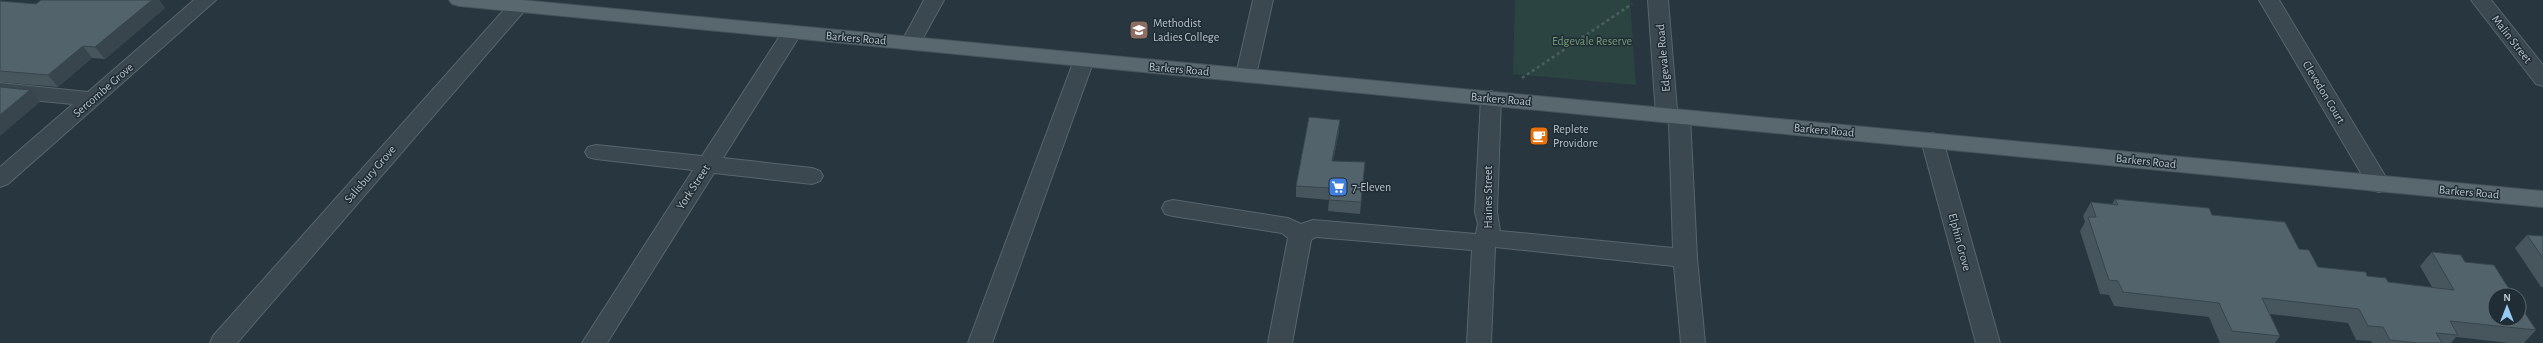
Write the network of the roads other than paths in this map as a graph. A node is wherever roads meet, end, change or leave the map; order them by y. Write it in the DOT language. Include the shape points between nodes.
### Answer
graph roads {
  1 [pos="206,0"];
  2 [pos="460,0"];
  3 [pos="934,0"];
  4 [pos="1263,0"];
  5 [pos="1658,0"];
  6 [pos="2269,0"];
  7 [pos="2481,0"];
  8 [pos="518,6"];
  9 [pos="792,32"];
  10 [pos="911,43"];
  11 [pos="1084,60"];
  12 [pos="1246,75"];
  13 [pos="2543,79"];
  14 [pos="0,90"];
  15 [pos="1491,98"];
  16 [pos="93,99"];
  17 [pos="1673,116"];
  18 [pos="1932,140"];
  19 [pos="596,152"];
  20 [pos="708,164"];
  21 [pos="812,176"];
  22 [pos="0,179"];
  23 [pos="2379,184"];
  24 [pos="2543,199"];
  25 [pos="1173,208"];
  26 [pos="1300,235"];
  27 [pos="1486,241"];
  28 [pos="1685,258"];
  29 [pos="222,343"];
  30 [pos="594,343"];
  31 [pos="980,343"];
  32 [pos="1280,343"];
  33 [pos="1480,343"];
  34 [pos="1693,343"];
  35 [pos="1988,343"];
  1 -- 16 [label="street, Sercombe Grove"];
  2 -- 8 [label="main road, Barkers Road"];
  3 -- 10 [label="street"];
  4 -- 12 [label="street"];
  5 -- 17 [label="street, Edgevale Road"];
  6 -- 23 [label="street, Clevedon Court"];
  7 -- 13 [label="street, Malin Street"];
  8 -- 9 [label="main road, Barkers Road"];
  8 -- 29 [label="street, Salisbury Grove"];
  9 -- 10 [label="main road, Barkers Road"];
  9 -- 20 [label="street, York Street"];
  10 -- 11 [label="main road, Barkers Road"];
  11 -- 12 [label="main road, Barkers Road"];
  11 -- 31 [label="street"];
  12 -- 15 [label="main road, Barkers Road"];
  14 -- 16 [label="street"];
  15 -- 17 [label="main road, Barkers Road"];
  15 -- 27 [label="street, Haines Street" via="1486,212 1490,220"];
  16 -- 22 [label="street, Sercombe Grove"];
  17 -- 18 [label="main road, Barkers Road"];
  17 -- 28 [label="street, Edgevale Road"];
  18 -- 23 [label="main road, Barkers Road"];
  18 -- 35 [label="street, Elphin Grove"];
  19 -- 20 [label="street"];
  20 -- 21 [label="street"];
  20 -- 30 [label="street, York Street"];
  23 -- 24 [label="main road, Barkers Road"];
  25 -- 26 [label="street" via="1288,226"];
  26 -- 27 [label="street" via="1313,228"];
  26 -- 32 [label="street"];
  27 -- 28 [label="street"];
  27 -- 33 [label="street, Haines Street"];
  28 -- 34 [label="street, Edgevale Road"];
}
